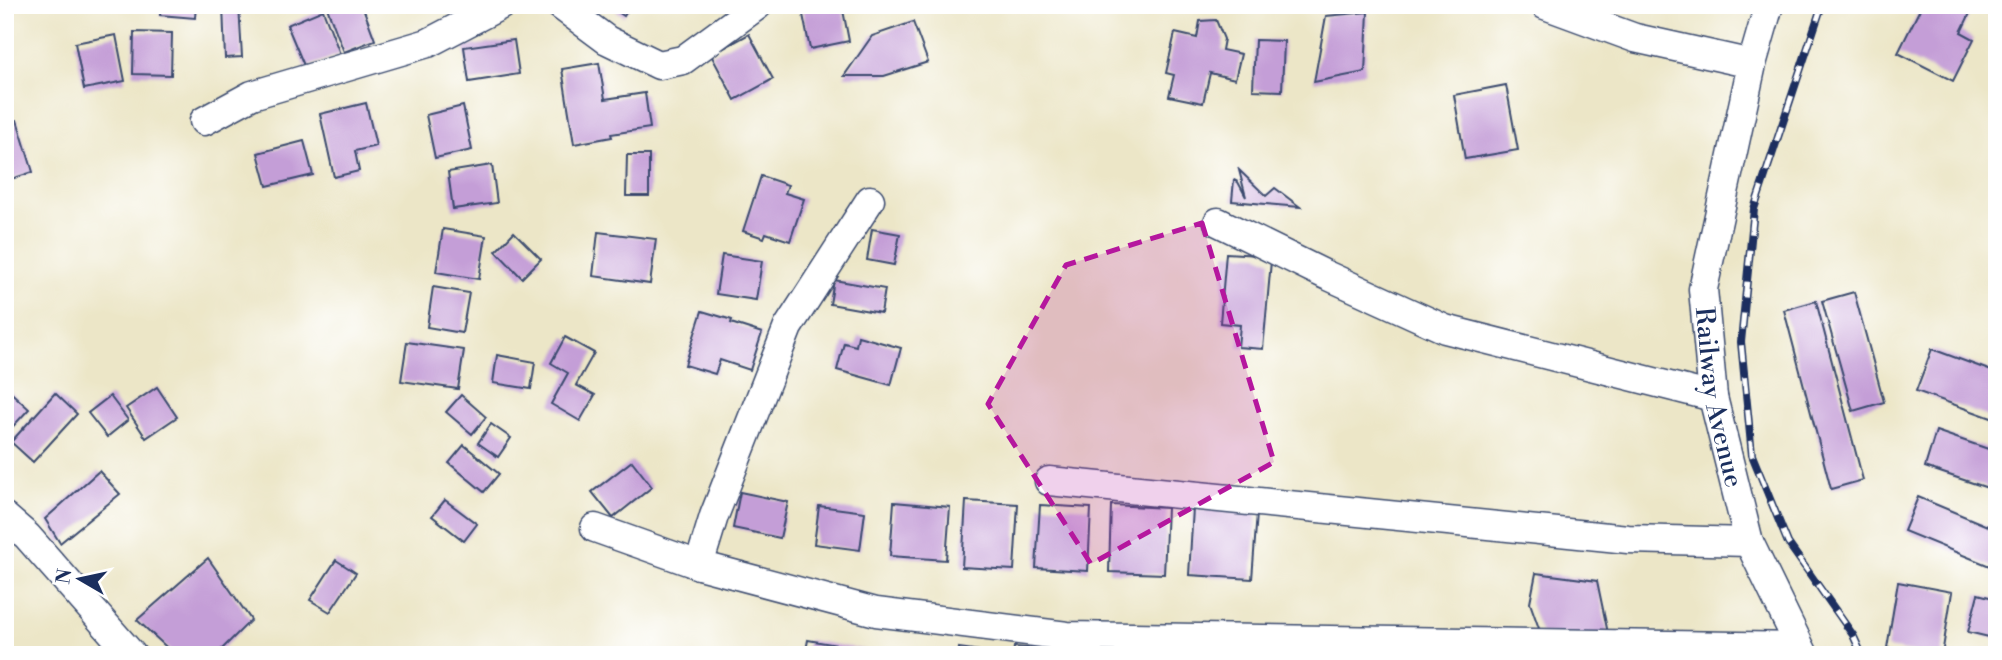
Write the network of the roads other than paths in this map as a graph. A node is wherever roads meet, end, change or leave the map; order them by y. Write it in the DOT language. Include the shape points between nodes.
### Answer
graph roads {
  1 [pos="501,5"];
  2 [pos="560,5"];
  3 [pos="758,5"];
  4 [pos="1545,5"];
  5 [pos="1769,5"];
  6 [pos="1752,64"];
  7 [pos="204,121"];
  8 [pos="870,200"];
  9 [pos="1218,222"];
  10 [pos="1713,397"];
  11 [pos="1049,481"];
  12 [pos="5,517"];
  13 [pos="595,528"];
  14 [pos="1749,542"];
  15 [pos="699,565"];
  16 [pos="1802,651"];
  17 [pos="132,655"];
  1 -- 7 [label="street" via="428,43 252,95"];
  2 -- 3 [label="street" via="607,40 659,65 682,60"];
  4 -- 6 [label="street" via="1635,38"];
  5 -- 6 [label="street, Railway Avenue"];
  6 -- 10 [label="street, Railway Avenue" via="1703,289"];
  8 -- 15 [label="street" via="788,327"];
  9 -- 10 [label="street" via="1445,329"];
  10 -- 14 [label="street, Railway Avenue"];
  11 -- 14 [label="street" via="1628,539"];
  12 -- 17 [label="street"];
  13 -- 15 [label="street"];
  14 -- 16 [label="street, Railway Avenue"];
  15 -- 16 [label="street" via="876,612 1067,636"];
}
